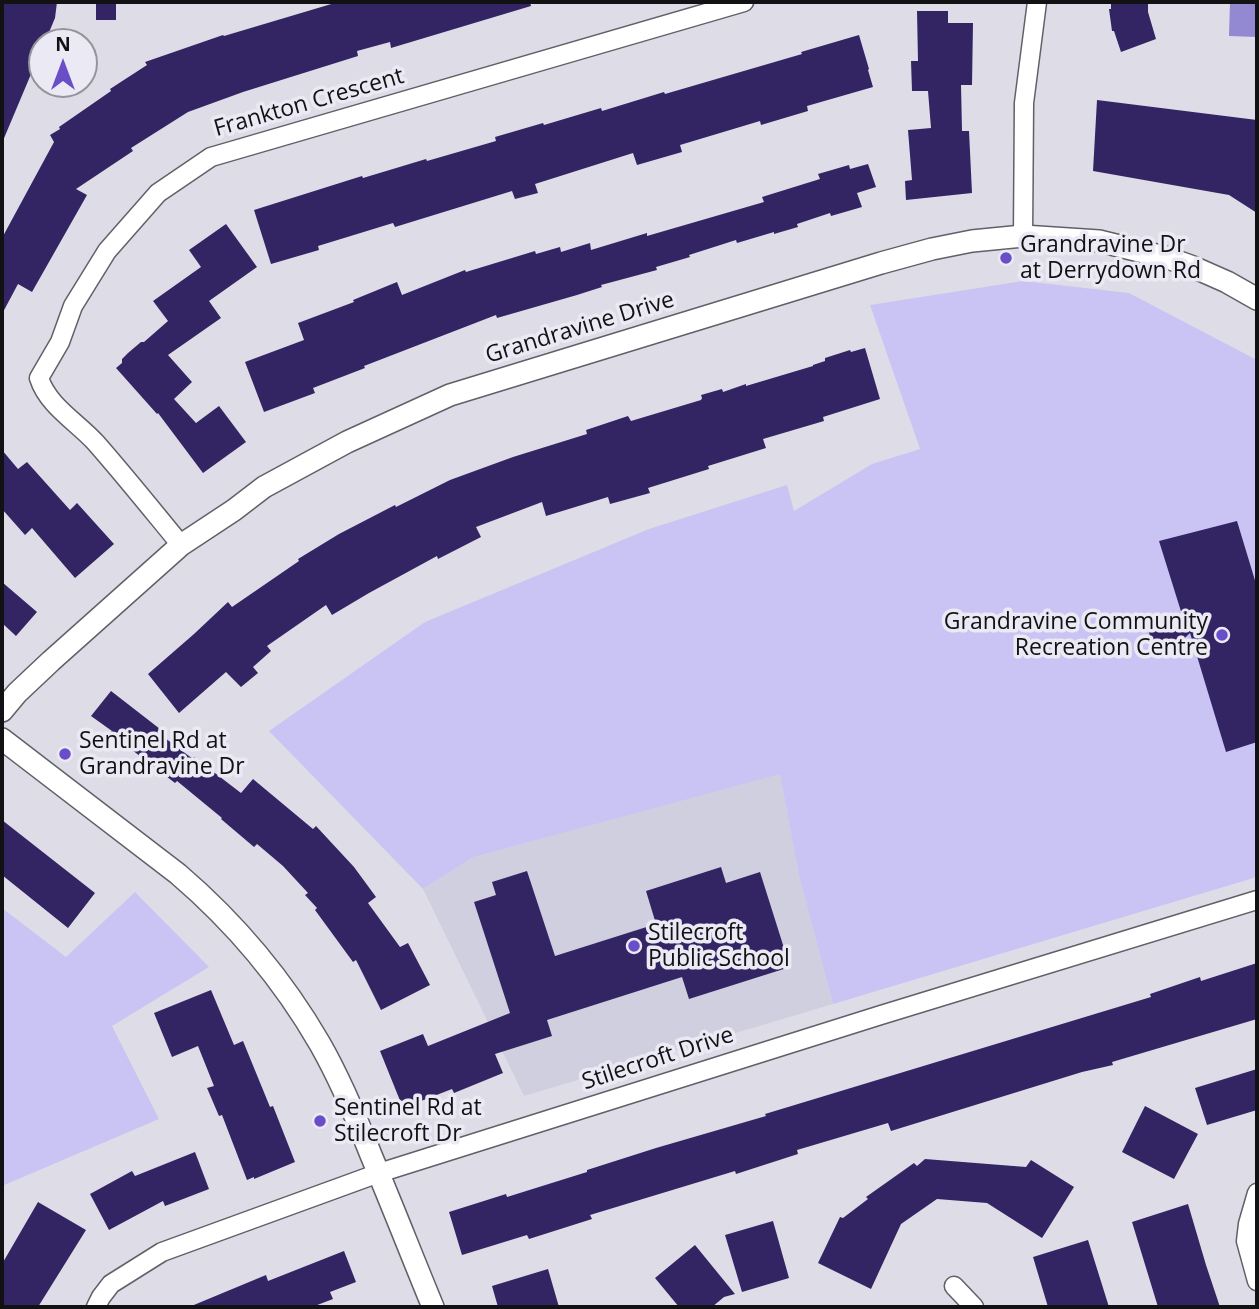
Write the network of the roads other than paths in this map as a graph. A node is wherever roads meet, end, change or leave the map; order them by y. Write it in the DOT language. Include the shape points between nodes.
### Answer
graph roads {
  1 [pos="744,2"];
  2 [pos="1037,2"];
  3 [pos="1023,236"];
  4 [pos="1257,299"];
  5 [pos="181,545"];
  6 [pos="2,711"];
  7 [pos="2,739"];
  8 [pos="1257,900"];
  9 [pos="379,1173"];
  10 [pos="1257,1193"];
  11 [pos="1257,1281"];
  12 [pos="954,1286"];
  13 [pos="96,1307"];
  14 [pos="433,1307"];
  15 [pos="974,1307"];
  1 -- 5 [label="street, Frankton Crescent" via="211,157 158,192 107,251 73,306 60,342 39,378 49,397 97,445"];
  2 -- 3 [label="street" via="1024,103"];
  3 -- 4 [label="street, Grandravine Drive" via="1099,242 1168,258"];
  3 -- 5 [label="street, Grandravine Drive" via="972,241 906,256 450,395 347,442 264,487"];
  5 -- 6 [label="street, Grandravine Drive"];
  7 -- 9 [label="street" via="198,890 256,951 320,1044"];
  8 -- 9 [label="street, Stilecroft Drive"];
  9 -- 13 [label="street, Stilecroft Drive" via="162,1252 111,1284"];
  9 -- 14 [label="street"];
  10 -- 11 [label="street" via="1246,1241"];
  12 -- 15 [label="street"];
}
